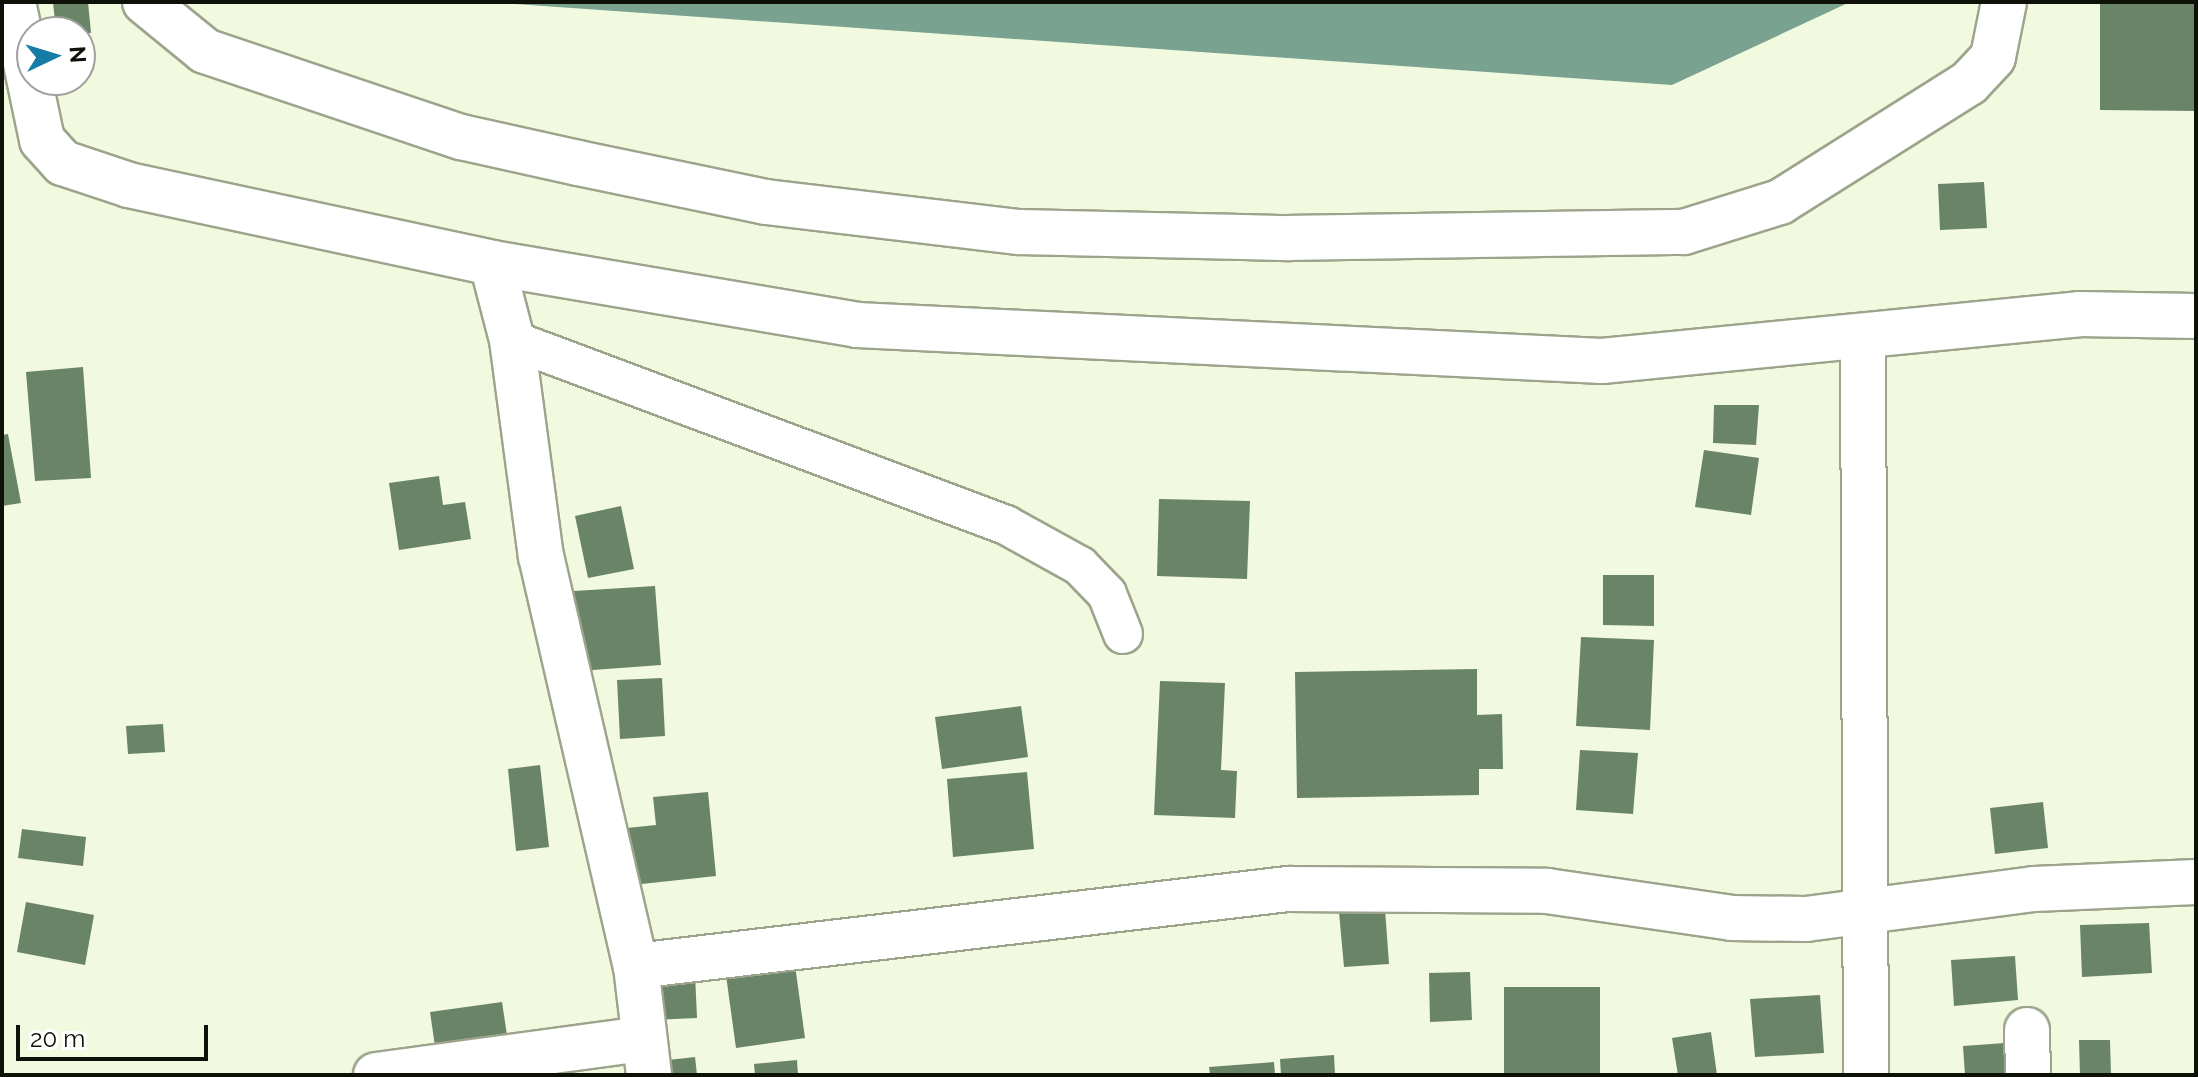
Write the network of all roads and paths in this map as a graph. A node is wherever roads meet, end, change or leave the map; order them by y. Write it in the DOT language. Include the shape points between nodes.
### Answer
graph roads {
  1 [pos="13,2"];
  2 [pos="145,2"];
  3 [pos="2004,2"];
  4 [pos="492,263"];
  5 [pos="2196,316"];
  6 [pos="512,340"];
  7 [pos="1863,341"];
  8 [pos="1123,634"];
  9 [pos="2196,882"];
  10 [pos="1866,908"];
  11 [pos="636,966"];
  12 [pos="2027,1030"];
  13 [pos="646,1057"];
  14 [pos="376,1075"];
  15 [pos="1866,1075"];
  16 [pos="2028,1075"];
  1 -- 4 [label="street" via="42,140 63,163 129,185"];
  2 -- 3 [label="street" via="205,51 461,137 766,202 1019,232 1290,238 1684,232 1780,202 1969,83 1993,57"];
  4 -- 6 [label="street"];
  4 -- 7 [label="street" via="928,331 1602,361"];
  5 -- 7 [label="street" via="2079,314"];
  6 -- 8 [label="lane" via="1006,525 1080,566 1107,594"];
  6 -- 11 [label="street" via="541,556"];
  7 -- 10 [label="street"];
  9 -- 10 [label="street"];
  10 -- 11 [label="street" via="1806,919 1731,918 1547,891 1288,889"];
  10 -- 15 [label="street"];
  11 -- 13 [label="street"];
  12 -- 16 [label="street"];
  13 -- 14 [label="street"];
}
